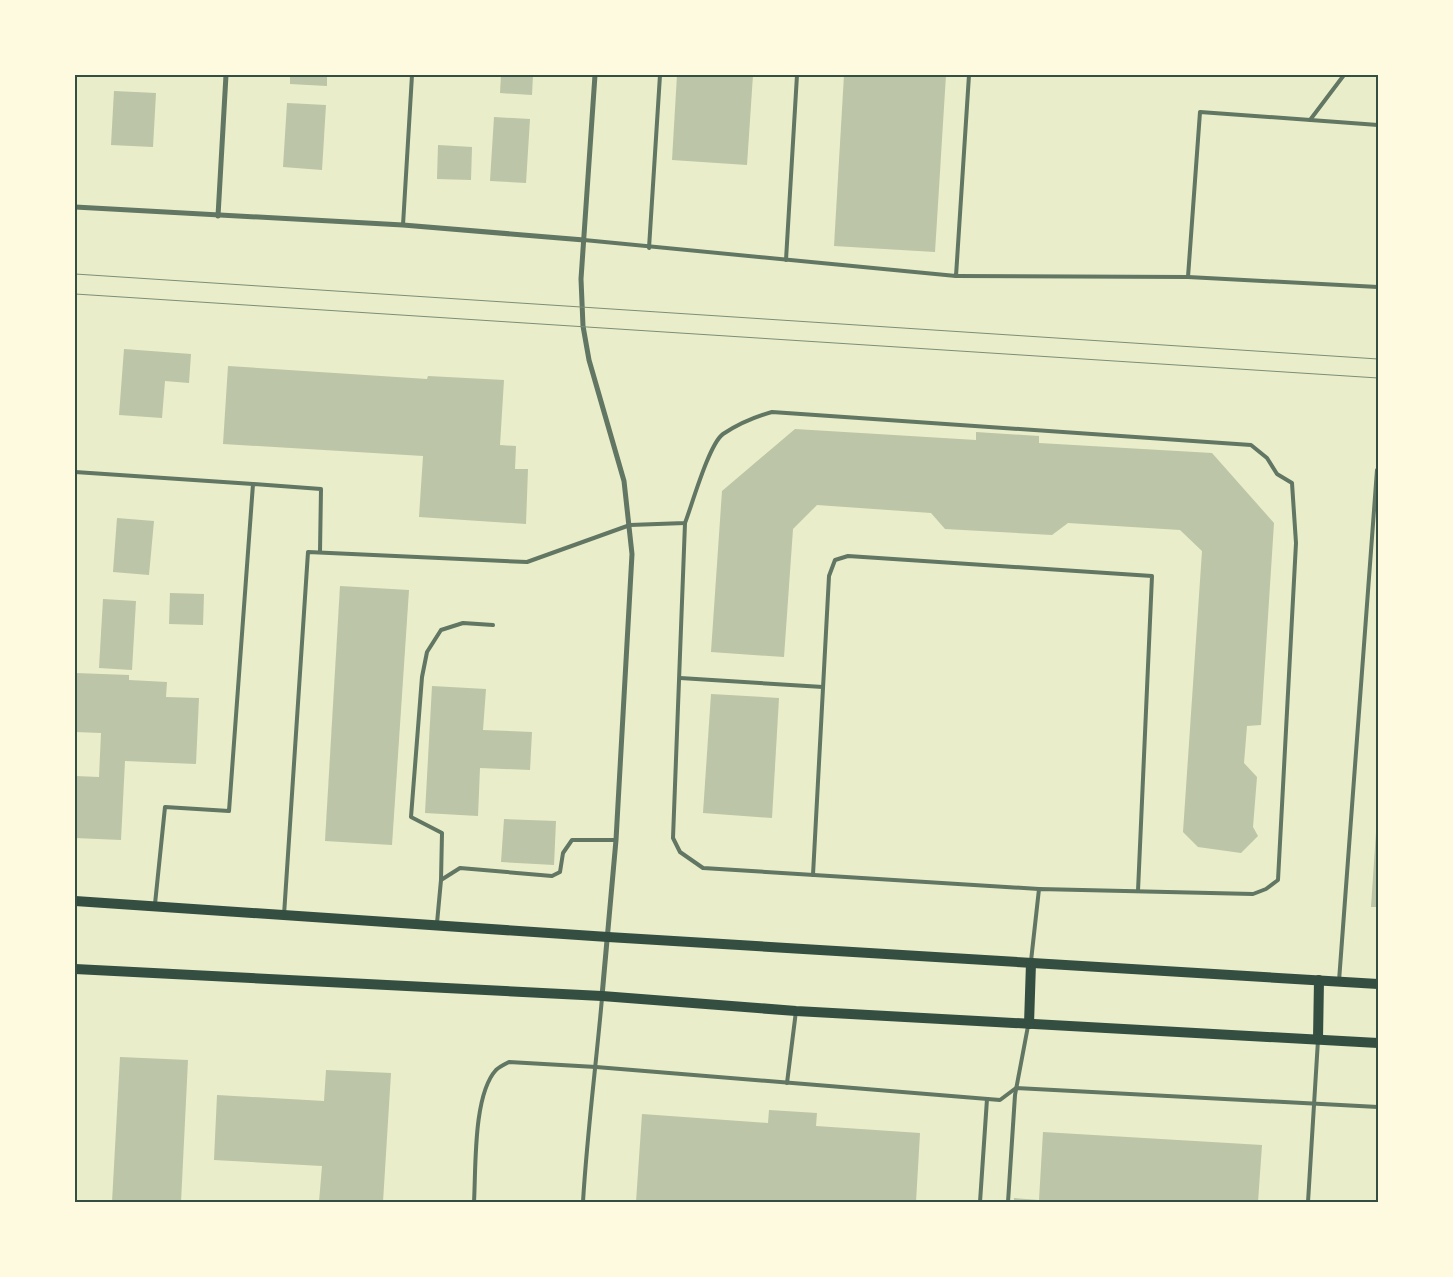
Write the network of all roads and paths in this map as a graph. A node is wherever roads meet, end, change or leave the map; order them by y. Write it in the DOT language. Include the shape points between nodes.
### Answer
graph roads {
  1 [pos="226,75"];
  2 [pos="412,75"];
  3 [pos="595,75"];
  4 [pos="660,75"];
  5 [pos="797,75"];
  6 [pos="969,75"];
  7 [pos="1344,75"];
  8 [pos="1310,120"];
  9 [pos="1378,125"];
  10 [pos="75,207"];
  11 [pos="218,216"];
  12 [pos="403,226"];
  13 [pos="584,240"];
  14 [pos="649,248"];
  15 [pos="786,260"];
  16 [pos="956,276"];
  17 [pos="1188,277"];
  18 [pos="1378,287"];
  19 [pos="1377,470"];
  20 [pos="75,472"];
  21 [pos="253,484"];
  22 [pos="685,523"];
  23 [pos="630,525"];
  24 [pos="320,552"];
  25 [pos="493,625"];
  26 [pos="680,678"];
  27 [pos="823,687"];
  28 [pos="616,840"];
  29 [pos="813,875"];
  30 [pos="441,880"];
  31 [pos="1039,889"];
  32 [pos="1138,891"];
  33 [pos="75,901"];
  34 [pos="155,906"];
  35 [pos="284,915"];
  36 [pos="437,926"];
  37 [pos="608,937"];
  38 [pos="1031,963"];
  39 [pos="75,969"];
  40 [pos="1320,980"];
  41 [pos="1339,981"];
  42 [pos="1378,984"];
  43 [pos="602,996"];
  44 [pos="796,1011"];
  45 [pos="1028,1024"];
  46 [pos="1318,1039"];
  47 [pos="1378,1042"];
  48 [pos="596,1067"];
  49 [pos="787,1084"];
  50 [pos="1016,1088"];
  51 [pos="987,1099"];
  52 [pos="1314,1102"];
  53 [pos="1378,1107"];
  54 [pos="474,1202"];
  55 [pos="583,1202"];
  56 [pos="980,1202"];
  57 [pos="1008,1202"];
  58 [pos="1308,1202"];
  1 -- 11 [label="street"];
  2 -- 12 [label="lane"];
  3 -- 13 [label="street"];
  4 -- 14 [label="lane"];
  5 -- 15 [label="lane"];
  6 -- 16 [label="lane"];
  7 -- 8 [label="lane"];
  8 -- 9 [label="lane"];
  8 -- 17 [label="lane" via="1200,112"];
  10 -- 11 [label="street"];
  11 -- 12 [label="street"];
  12 -- 13 [label="street"];
  13 -- 14 [label="lane"];
  13 -- 23 [label="street" via="581,279 583,326 589,360 624,481"];
  14 -- 15 [label="lane"];
  15 -- 16 [label="lane"];
  16 -- 17 [label="lane"];
  17 -- 18 [label="lane"];
  19 -- 41 [label="lane"];
  20 -- 21 [label="lane"];
  21 -- 24 [label="lane" via="321,489"];
  21 -- 34 [label="lane" via="229,812 165,807"];
  22 -- 23 [label="lane"];
  22 -- 26 [label="lane"];
  22 -- 32 [label="lane" via="709,457 721,435 750,418 772,412 1250,445 1267,458 1277,474 1292,483 1296,543 1278,880 1253,894"];
  23 -- 24 [label="lane" via="527,562"];
  23 -- 28 [label="street" via="632,554"];
  24 -- 35 [label="lane" via="308,552"];
  25 -- 30 [label="lane" via="463,623 442,630 426,652 411,817 442,833"];
  26 -- 27 [label="lane"];
  26 -- 29 [label="lane" via="674,838 680,852 703,868"];
  27 -- 29 [label="lane"];
  27 -- 32 [label="lane" via="829,576 835,560 848,556 1152,576"];
  28 -- 30 [label="lane" via="572,840 563,853 560,872 552,876 460,868"];
  28 -- 37 [label="street"];
  29 -- 31 [label="lane"];
  30 -- 36 [label="lane"];
  31 -- 32 [label="lane"];
  31 -- 38 [label="lane"];
  33 -- 34 [label="main road"];
  34 -- 35 [label="main road"];
  35 -- 36 [label="main road"];
  36 -- 37 [label="main road"];
  37 -- 38 [label="main road"];
  37 -- 43 [label="street"];
  38 -- 40 [label="main road"];
  38 -- 45 [label="main road"];
  39 -- 43 [label="main road"];
  40 -- 41 [label="main road"];
  40 -- 46 [label="main road"];
  41 -- 42 [label="main road"];
  43 -- 44 [label="main road"];
  43 -- 48 [label="lane"];
  44 -- 45 [label="main road"];
  44 -- 49 [label="lane"];
  45 -- 46 [label="main road"];
  45 -- 50 [label="lane"];
  46 -- 47 [label="main road"];
  46 -- 52 [label="lane"];
  48 -- 49 [label="lane"];
  48 -- 54 [label="lane" via="509,1062 496,1069 481,1100"];
  48 -- 55 [label="lane"];
  49 -- 51 [label="lane"];
  50 -- 51 [label="lane" via="1000,1100"];
  50 -- 52 [label="lane"];
  50 -- 57 [label="lane"];
  51 -- 56 [label="lane"];
  52 -- 53 [label="lane"];
  52 -- 58 [label="lane"];
}
